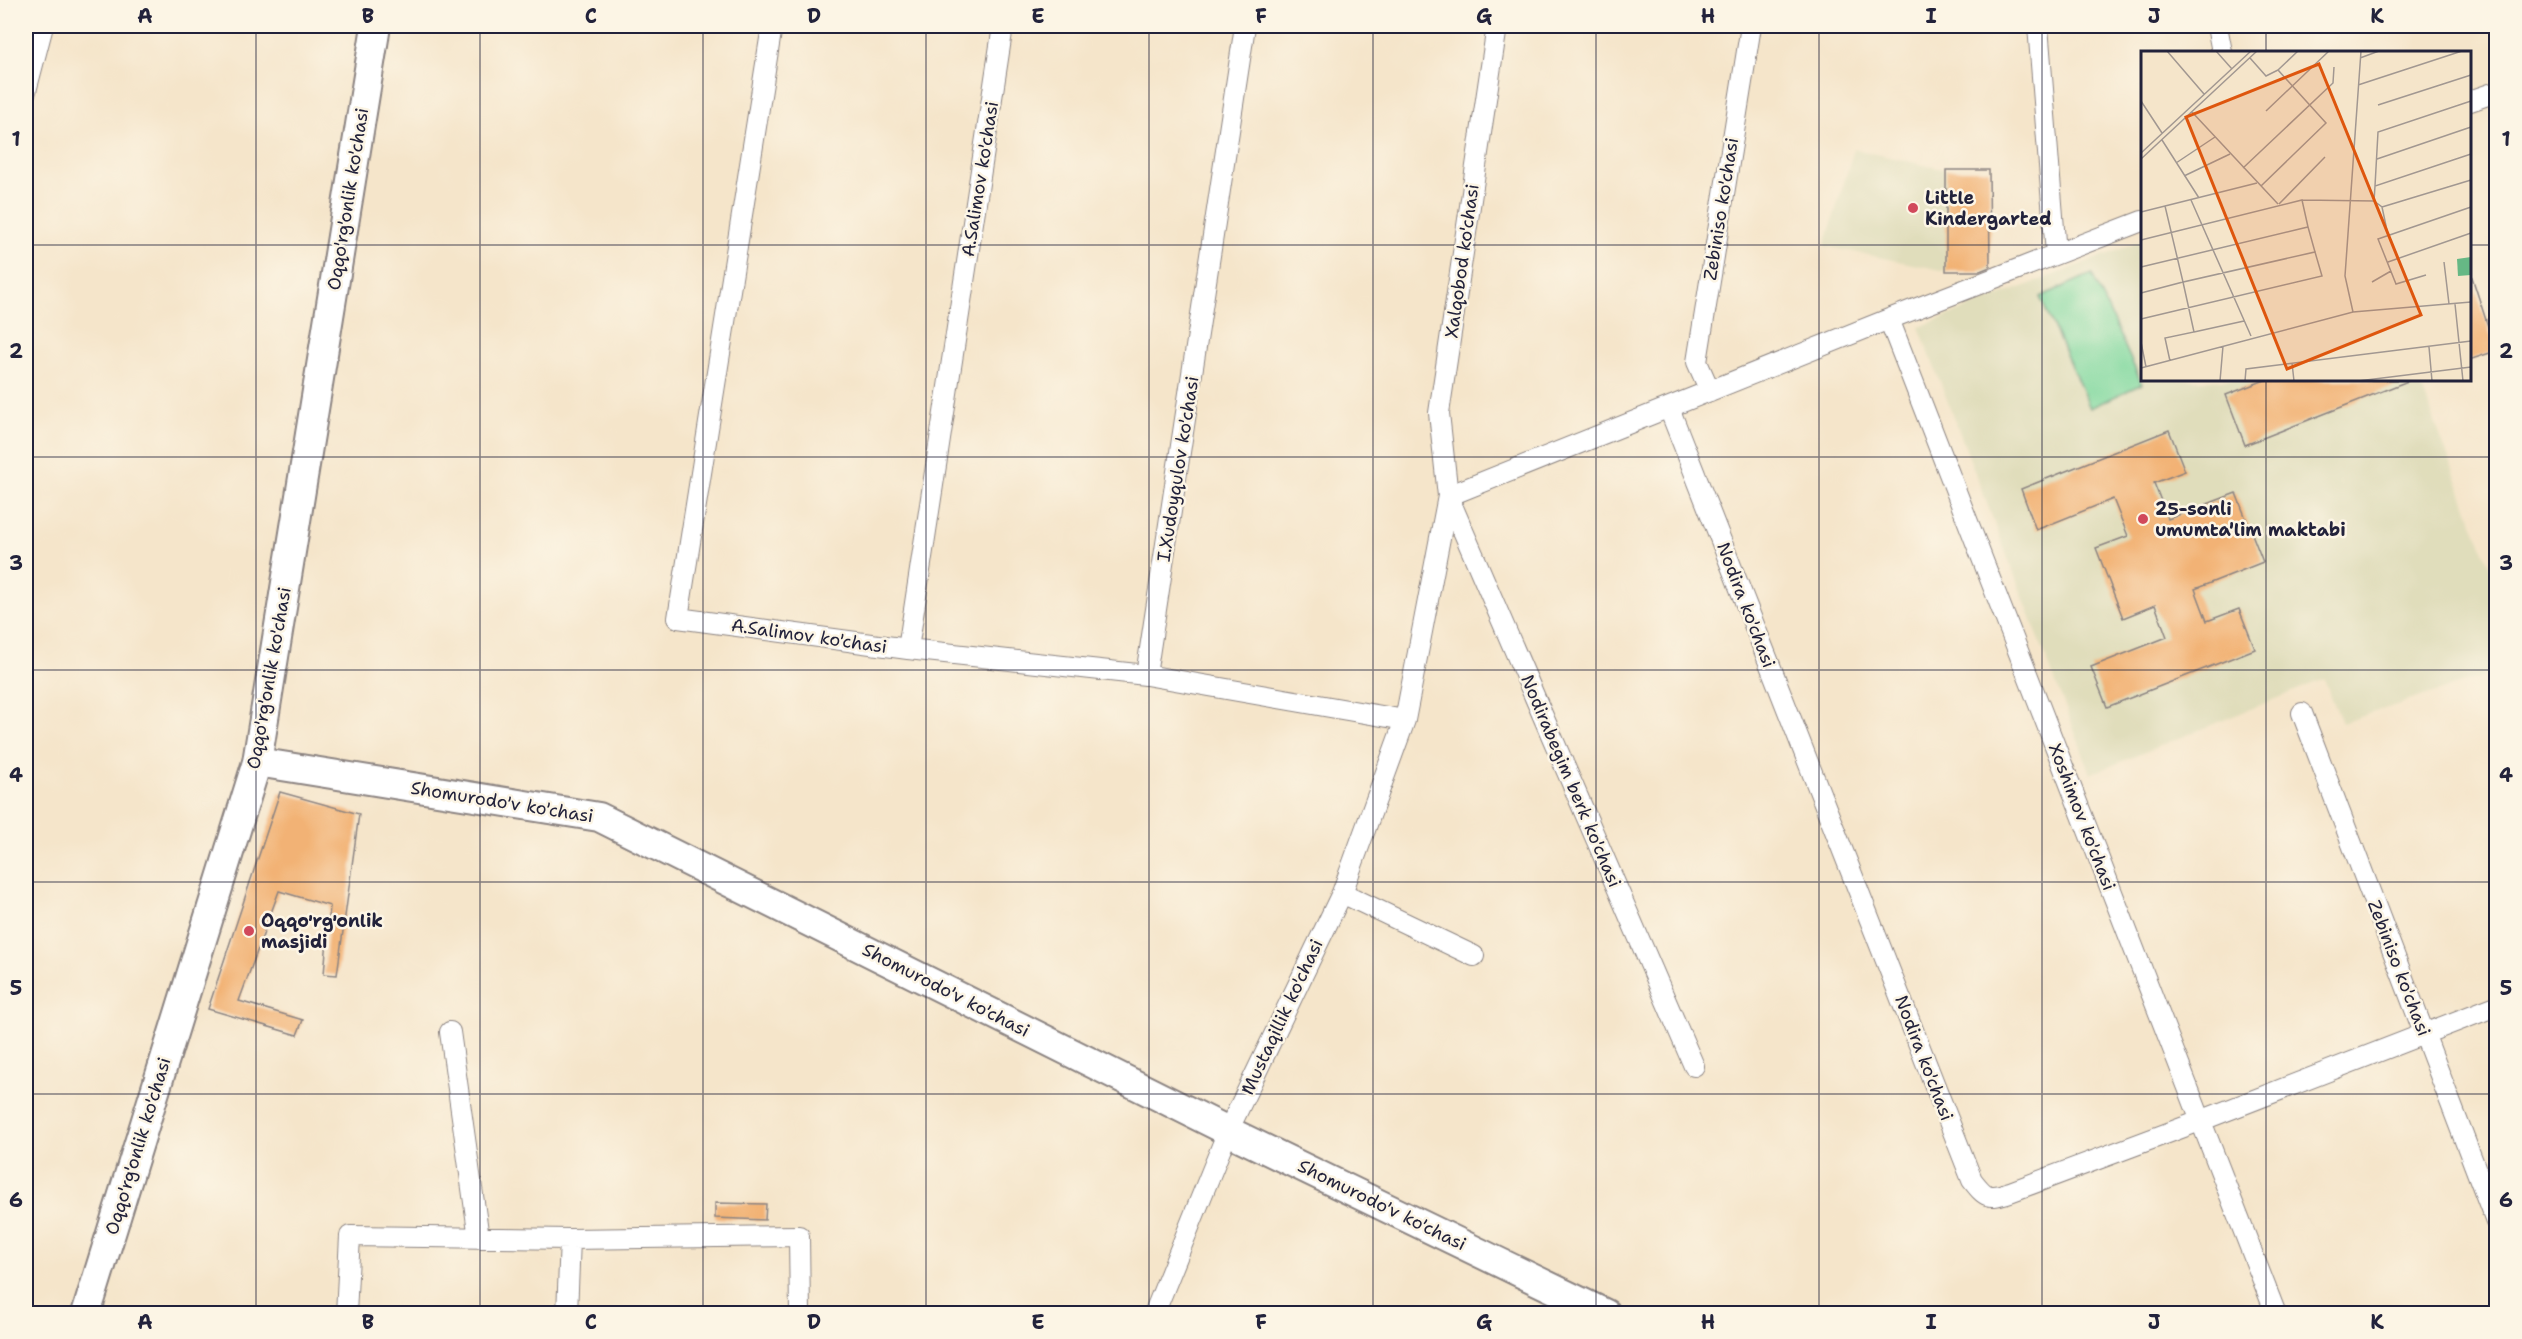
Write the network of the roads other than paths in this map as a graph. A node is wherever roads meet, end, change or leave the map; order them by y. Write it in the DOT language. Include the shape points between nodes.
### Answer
graph roads {
  1 [pos="43,26"];
  2 [pos="376,26"];
  3 [pos="772,26"];
  4 [pos="1003,26"];
  5 [pos="1245,26"];
  6 [pos="1497,26"];
  7 [pos="1751,26"];
  8 [pos="2038,26"];
  9 [pos="2217,26"];
  10 [pos="2222,51"];
  11 [pos="30,58"];
  12 [pos="26,91"];
  13 [pos="2496,92"];
  14 [pos="2471,100"];
  15 [pos="2141,221"];
  16 [pos="2056,254"];
  17 [pos="1889,319"];
  18 [pos="1710,391"];
  19 [pos="1668,408"];
  20 [pos="1448,496"];
  21 [pos="908,649"];
  22 [pos="1146,675"];
  23 [pos="2302,713"];
  24 [pos="1405,720"];
  25 [pos="257,762"];
  26 [pos="1342,893"];
  27 [pos="1474,956"];
  28 [pos="2496,1005"];
  29 [pos="450,1032"];
  30 [pos="2424,1034"];
  31 [pos="1694,1066"];
  32 [pos="2200,1121"];
  33 [pos="1228,1131"];
  34 [pos="2496,1222"];
  35 [pos="479,1238"];
  36 [pos="570,1239"];
  37 [pos="86,1314"];
  38 [pos="346,1314"];
  39 [pos="567,1314"];
  40 [pos="800,1314"];
  41 [pos="1154,1314"];
  42 [pos="1606,1314"];
  43 [pos="2277,1314"];
  1 -- 11 [label="street"];
  2 -- 25 [label="street, Oqqo'rg'onlik ko'chasi"];
  3 -- 21 [label="street, A.Salimov ko'chasi" via="678,618"];
  4 -- 21 [label="street, A.Salimov ko'chasi"];
  5 -- 22 [label="street, I.Xudoyqulov ko'chasi"];
  6 -- 20 [label="street, Xalqobod ko'chasi" via="1439,413"];
  7 -- 18 [label="street, Zebiniso ko'chasi" via="1697,362"];
  8 -- 16 [label="street"];
  9 -- 10 [label="street"];
  11 -- 12 [label="street"];
  13 -- 14 [label="street"];
  15 -- 16 [label="street"];
  16 -- 17 [label="street"];
  17 -- 18 [label="street"];
  17 -- 32 [label="street, Xoshimov ko'chasi"];
  18 -- 19 [label="street"];
  19 -- 20 [label="street"];
  19 -- 32 [label="street, Nodira ko'chasi" via="1972,1180 1984,1195 1993,1198"];
  20 -- 24 [label="street, Mustaqillik ko'chasi"];
  20 -- 31 [label="street, Nodirabegim berk ko'chasi"];
  21 -- 22 [label="street"];
  22 -- 24 [label="street"];
  23 -- 30 [label="street, Zebiniso ko'chasi"];
  24 -- 26 [label="street, Mustaqillik ko'chasi"];
  25 -- 33 [label="street, Shomurodo'v ko'chasi" via="599,817"];
  25 -- 37 [label="street, Oqqo'rg'onlik ko'chasi"];
  26 -- 27 [label="street"];
  26 -- 33 [label="street, Mustaqillik ko'chasi"];
  28 -- 30 [label="street, Nodira ko'chasi"];
  29 -- 35 [label="street"];
  30 -- 32 [label="street, Nodira ko'chasi"];
  30 -- 34 [label="street, Zebiniso ko'chasi"];
  32 -- 43 [label="street, Xoshimov ko'chasi"];
  33 -- 41 [label="street, Mustaqillik ko'chasi"];
  33 -- 42 [label="street, Shomurodo'v ko'chasi"];
  35 -- 36 [label="street"];
  35 -- 38 [label="street" via="350,1236"];
  36 -- 39 [label="street"];
  36 -- 40 [label="street" via="799,1236"];
}
